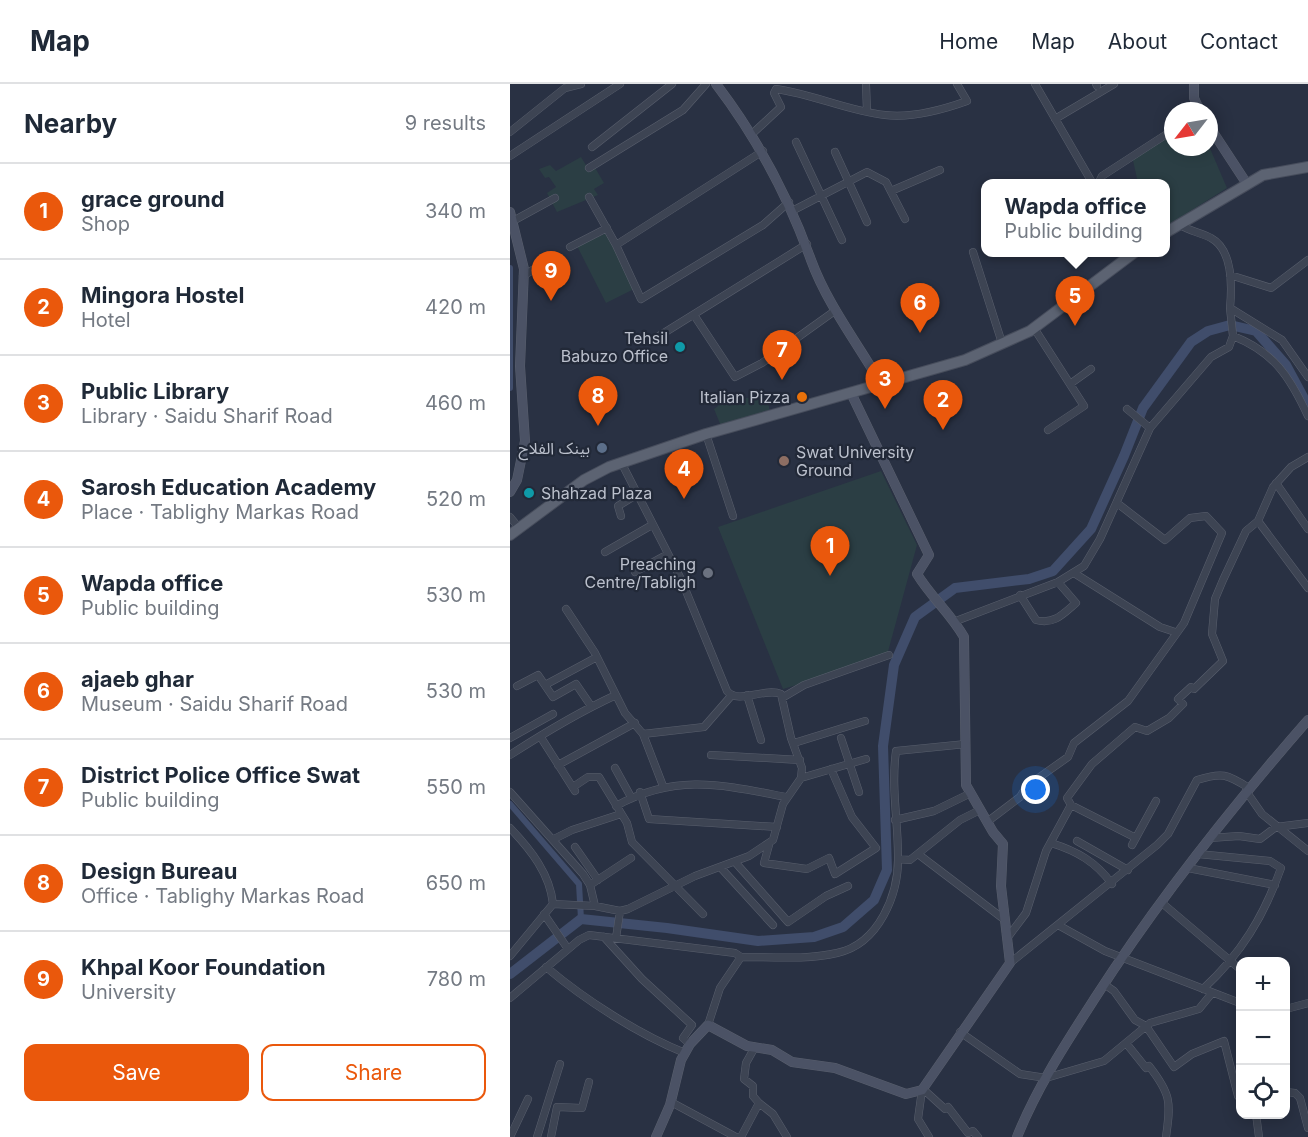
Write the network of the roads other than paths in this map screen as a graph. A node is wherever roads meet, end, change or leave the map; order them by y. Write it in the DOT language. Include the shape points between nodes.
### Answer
graph roads {
  1 [pos="581,84"];
  2 [pos="620,84"];
  3 [pos="672,84"];
  4 [pos="706,84"];
  5 [pos="716,84"];
  6 [pos="866,84"];
  7 [pos="957,84"];
  8 [pos="1035,84"];
  9 [pos="1114,84"];
  10 [pos="1194,84"];
  11 [pos="795,88"];
  12 [pos="1196,102"];
  13 [pos="867,111"];
  14 [pos="1055,119"];
  15 [pos="510,132"];
  16 [pos="752,134"];
  17 [pos="1164,136"];
  18 [pos="1218,140"];
  19 [pos="796,142"];
  20 [pos="592,147"];
  21 [pos="763,151"];
  22 [pos="835,152"];
  23 [pos="510,156"];
  24 [pos="1308,167"];
  25 [pos="590,168"];
  26 [pos="940,170"];
  27 [pos="1091,179"];
  28 [pos="1100,179"];
  29 [pos="849,181"];
  30 [pos="1247,184"];
  31 [pos="891,191"];
  32 [pos="821,195"];
  33 [pos="589,197"];
  34 [pos="555,198"];
  35 [pos="791,206"];
  36 [pos="511,217"];
  37 [pos="905,219"];
  38 [pos="867,222"];
  39 [pos="1180,225"];
  40 [pos="607,228"];
  41 [pos="1170,230"];
  42 [pos="842,240"];
  43 [pos="807,244"];
  44 [pos="616,245"];
  45 [pos="570,247"];
  46 [pos="973,252"];
  47 [pos="1129,257"];
  48 [pos="552,258"];
  49 [pos="1308,260"];
  50 [pos="1230,275"];
  51 [pos="523,276"];
  52 [pos="1230,308"];
  53 [pos="836,309"];
  54 [pos="693,315"];
  55 [pos="1034,328"];
  56 [pos="659,336"];
  57 [pos="1233,336"];
  58 [pos="1002,343"];
  59 [pos="1091,369"];
  60 [pos="1308,376"];
  61 [pos="881,384"];
  62 [pos="1070,384"];
  63 [pos="850,393"];
  64 [pos="1127,409"];
  65 [pos="1308,416"];
  66 [pos="1149,428"];
  67 [pos="1048,430"];
  68 [pos="707,433"];
  69 [pos="1308,457"];
  70 [pos="621,462"];
  71 [pos="1276,483"];
  72 [pos="510,492"];
  73 [pos="636,495"];
  74 [pos="1117,503"];
  75 [pos="621,516"];
  76 [pos="733,516"];
  77 [pos="510,518"];
  78 [pos="1258,521"];
  79 [pos="652,525"];
  80 [pos="1308,529"];
  81 [pos="515,531"];
  82 [pos="605,552"];
  83 [pos="668,554"];
  84 [pos="635,572"];
  85 [pos="1074,573"];
  86 [pos="1058,582"];
  87 [pos="1308,588"];
  88 [pos="1020,595"];
  89 [pos="566,609"];
  90 [pos="952,618"];
  91 [pos="1175,632"];
  92 [pos="889,655"];
  93 [pos="597,657"];
  94 [pos="545,684"];
  95 [pos="517,686"];
  96 [pos="616,695"];
  97 [pos="747,695"];
  98 [pos="731,696"];
  99 [pos="782,698"];
  100 [pos="591,706"];
  101 [pos="553,714"];
  102 [pos="1308,720"];
  103 [pos="865,721"];
  104 [pos="635,723"];
  105 [pos="643,734"];
  106 [pos="540,736"];
  107 [pos="510,738"];
  108 [pos="841,738"];
  109 [pos="761,740"];
  110 [pos="794,743"];
  111 [pos="966,744"];
  112 [pos="510,755"];
  113 [pos="711,755"];
  114 [pos="866,759"];
  115 [pos="800,760"];
  116 [pos="849,764"];
  117 [pos="558,765"];
  118 [pos="615,768"];
  119 [pos="831,769"];
  120 [pos="801,778"];
  121 [pos="663,786"];
  122 [pos="1247,790"];
  123 [pos="510,792"];
  124 [pos="640,792"];
  125 [pos="859,792"];
  126 [pos="971,793"];
  127 [pos="631,797"];
  128 [pos="786,797"];
  129 [pos="1156,801"];
  130 [pos="1071,805"];
  131 [pos="616,806"];
  132 [pos="980,810"];
  133 [pos="621,814"];
  134 [pos="895,820"];
  135 [pos="987,822"];
  136 [pos="1308,823"];
  137 [pos="777,827"];
  138 [pos="1276,827"];
  139 [pos="511,830"];
  140 [pos="1210,838"];
  141 [pos="554,839"];
  142 [pos="1077,841"];
  143 [pos="1051,843"];
  144 [pos="769,845"];
  145 [pos="575,848"];
  146 [pos="1308,851"];
  147 [pos="918,854"];
  148 [pos="1198,854"];
  149 [pos="631,858"];
  150 [pos="898,859"];
  151 [pos="735,862"];
  152 [pos="722,868"];
  153 [pos="1188,868"];
  154 [pos="1128,870"];
  155 [pos="598,880"];
  156 [pos="1112,884"];
  157 [pos="590,885"];
  158 [pos="676,885"];
  159 [pos="1275,885"];
  160 [pos="848,886"];
  161 [pos="1162,903"];
  162 [pos="553,904"];
  163 [pos="595,906"];
  164 [pos="620,911"];
  165 [pos="704,914"];
  166 [pos="545,915"];
  167 [pos="1005,920"];
  168 [pos="773,925"];
  169 [pos="1058,925"];
  170 [pos="604,937"];
  171 [pos="1008,937"];
  172 [pos="616,938"];
  173 [pos="567,948"];
  174 [pos="510,956"];
  175 [pos="741,957"];
  176 [pos="1122,957"];
  177 [pos="1232,960"];
  178 [pos="1010,963"];
  179 [pos="1236,964"];
  180 [pos="546,967"];
  181 [pos="1104,984"];
  182 [pos="1203,989"];
  183 [pos="1212,993"];
  184 [pos="510,998"];
  185 [pos="1236,1002"];
  186 [pos="1308,1003"];
  187 [pos="1290,1008"];
  188 [pos="708,1025"];
  189 [pos="1146,1026"];
  190 [pos="960,1032"];
  191 [pos="1125,1043"];
  192 [pos="755,1047"];
  193 [pos="688,1048"];
  194 [pos="560,1064"];
  195 [pos="1046,1078"];
  196 [pos="589,1082"];
  197 [pos="1236,1088"];
  198 [pos="922,1089"];
  199 [pos="1290,1092"];
  200 [pos="528,1099"];
  201 [pos="671,1102"];
  202 [pos="759,1103"];
  203 [pos="1257,1119"];
  204 [pos="1308,1128"];
  205 [pos="510,1137"];
  206 [pos="537,1137"];
  207 [pos="551,1137"];
  208 [pos="656,1137"];
  209 [pos="736,1137"];
  210 [pos="741,1137"];
  211 [pos="787,1137"];
  212 [pos="929,1137"];
  213 [pos="978,1137"];
  214 [pos="1017,1137"];
  215 [pos="1166,1137"];
  216 [pos="1259,1137"];
  217 [pos="1305,1137"];
  1 -- 15 [label="street" via="565,88"];
  2 -- 23 [label="street"];
  3 -- 20 [label="street"];
  4 -- 25 [label="street" via="683,111"];
  5 -- 16 [label="street"];
  6 -- 13 [label="street"];
  7 -- 13 [label="street" via="967,101 910,116"];
  8 -- 14 [label="street"];
  9 -- 14 [label="street"];
  10 -- 12 [label="street"];
  11 -- 13 [label="street"];
  11 -- 16 [label="street" via="773,90 781,107"];
  14 -- 27 [label="street"];
  16 -- 21 [label="street"];
  17 -- 28 [label="street"];
  18 -- 30 [label="street"];
  19 -- 32 [label="street"];
  21 -- 35 [label="street"];
  21 -- 44 [label="street"];
  22 -- 29 [label="street"];
  24 -- 30 [label="main road" via="1263,175"];
  26 -- 31 [label="street"];
  29 -- 31 [label="street" via="867,172 886,182"];
  29 -- 32 [label="street"];
  29 -- 38 [label="street"];
  30 -- 39 [label="main road"];
  31 -- 37 [label="street"];
  32 -- 35 [label="street"];
  32 -- 42 [label="street"];
  33 -- 40 [label="street"];
  34 -- 36 [label="street"];
  35 -- 43 [label="street"];
  35 -- 44 [label="street" via="641,299"];
  36 -- 51 [label="street"];
  39 -- 41 [label="main road"];
  39 -- 50 [label="street" via="1216,242"];
  40 -- 44 [label="street"];
  40 -- 45 [label="street"];
  43 -- 53 [label="street" via="811,261"];
  43 -- 54 [label="street"];
  46 -- 58 [label="street"];
  47 -- 55 [label="main road"];
  48 -- 51 [label="street"];
  49 -- 50 [label="street" via="1271,288"];
  50 -- 52 [label="street"];
  51 -- 72 [label="street" via="520,366 525,441 518,480"];
  52 -- 57 [label="street"];
  52 -- 60 [label="street" via="1282,340"];
  53 -- 54 [label="street" via="762,363 735,377"];
  53 -- 61 [label="street"];
  54 -- 56 [label="street"];
  55 -- 58 [label="main road"];
  55 -- 62 [label="street"];
  57 -- 65 [label="street" via="1253,344 1280,366"];
  57 -- 66 [label="street" via="1229,347 1211,357"];
  58 -- 61 [label="main road" via="965,360"];
  59 -- 62 [label="street"];
  61 -- 63 [label="main road"];
  62 -- 67 [label="street" via="1084,406"];
  63 -- 68 [label="main road"];
  63 -- 90 [label="street" via="929,555 917,574"];
  64 -- 66 [label="street"];
  66 -- 74 [label="street"];
  68 -- 70 [label="main road"];
  68 -- 76 [label="street"];
  68 -- 81 [label="main road" via="607,466 583,478"];
  69 -- 71 [label="street"];
  70 -- 73 [label="street"];
  70 -- 81 [label="main road" via="584,480"];
  71 -- 78 [label="street"];
  71 -- 80 [label="street"];
  73 -- 75 [label="street" via="618,506"];
  73 -- 79 [label="street"];
  74 -- 85 [label="street" via="1084,566"];
  74 -- 91 [label="street" via="1165,540 1190,518 1206,516 1222,533 1184,622"];
  77 -- 81 [label="street"];
  78 -- 87 [label="street"];
  78 -- 130 [label="street" via="1246,531 1215,599 1212,634 1223,661 1178,699 1183,704 1169,718 1147,731 1135,727 1092,764 1067,798"];
  79 -- 82 [label="street"];
  79 -- 83 [label="street"];
  83 -- 84 [label="street"];
  83 -- 98 [label="street"];
  85 -- 86 [label="street"];
  85 -- 91 [label="street" via="1160,627"];
  86 -- 88 [label="street"];
  86 -- 88 [label="street" via="1076,603 1056,620 1036,620"];
  88 -- 90 [label="street"];
  89 -- 93 [label="street"];
  90 -- 111 [label="street" via="964,637"];
  91 -- 135 [label="street" via="1128,701 1074,743 1068,757 1027,786"];
  92 -- 99 [label="street" via="804,685"];
  93 -- 94 [label="street"];
  93 -- 96 [label="street"];
  94 -- 95 [label="street" via="538,675"];
  94 -- 100 [label="street" via="553,697 576,684"];
  96 -- 100 [label="street"];
  96 -- 104 [label="street"];
  97 -- 98 [label="street"];
  97 -- 99 [label="street" via="775,691"];
  97 -- 109 [label="street"];
  98 -- 105 [label="street" via="704,727"];
  99 -- 110 [label="street"];
  100 -- 106 [label="street"];
  101 -- 107 [label="street"];
  102 -- 122 [label="street"];
  103 -- 110 [label="street"];
  104 -- 105 [label="street"];
  104 -- 117 [label="street"];
  105 -- 121 [label="street"];
  106 -- 112 [label="street"];
  106 -- 117 [label="street"];
  108 -- 116 [label="street"];
  110 -- 115 [label="street"];
  111 -- 126 [label="street" via="966,785"];
  111 -- 134 [label="street" via="896,751 892,777"];
  113 -- 115 [label="street"];
  114 -- 116 [label="street"];
  115 -- 120 [label="street"];
  116 -- 119 [label="street"];
  116 -- 125 [label="street"];
  117 -- 131 [label="street" via="574,789 588,777 599,777"];
  118 -- 127 [label="street"];
  119 -- 120 [label="street"];
  119 -- 144 [label="street" via="852,817 876,848 835,874 829,858 807,869 764,863"];
  120 -- 128 [label="street"];
  121 -- 124 [label="street"];
  121 -- 128 [label="street" via="690,784"];
  122 -- 138 [label="street"];
  122 -- 140 [label="street"];
  122 -- 154 [label="street" via="1228,775 1197,780 1168,834"];
  123 -- 141 [label="street"];
  124 -- 127 [label="street"];
  124 -- 137 [label="street" via="649,819"];
  126 -- 132 [label="street"];
  126 -- 134 [label="street" via="934,811"];
  127 -- 131 [label="street"];
  128 -- 137 [label="street"];
  129 -- 130 [label="street" via="1133,841"];
  130 -- 143 [label="street"];
  131 -- 133 [label="street"];
  132 -- 135 [label="street"];
  132 -- 147 [label="street" via="960,820"];
  133 -- 141 [label="street"];
  133 -- 158 [label="street" via="632,842"];
  134 -- 150 [label="street"];
  135 -- 167 [label="street" via="1003,844 1001,886"];
  136 -- 138 [label="street"];
  137 -- 144 [label="street"];
  138 -- 140 [label="street" via="1260,839"];
  138 -- 146 [label="street"];
  139 -- 162 [label="street" via="533,855 551,886"];
  140 -- 148 [label="street"];
  141 -- 157 [label="street"];
  142 -- 154 [label="street"];
  143 -- 156 [label="street" via="1098,865"];
  143 -- 171 [label="street" via="1026,913"];
  144 -- 151 [label="street"];
  145 -- 155 [label="street"];
  147 -- 150 [label="street" via="910,860"];
  147 -- 167 [label="street"];
  148 -- 153 [label="street"];
  148 -- 159 [label="street" via="1270,861 1281,868"];
  149 -- 155 [label="street"];
  150 -- 175 [label="street" via="897,880 888,909 854,946 839,953 810,957"];
  151 -- 152 [label="street"];
  151 -- 160 [label="street" via="788,922"];
  152 -- 158 [label="street"];
  152 -- 168 [label="street"];
  153 -- 159 [label="street"];
  153 -- 161 [label="street"];
  154 -- 156 [label="street"];
  155 -- 157 [label="street"];
  156 -- 169 [label="street"];
  157 -- 163 [label="street"];
  158 -- 164 [label="street"];
  158 -- 165 [label="street"];
  159 -- 177 [label="street" via="1246,943"];
  161 -- 176 [label="street"];
  161 -- 177 [label="street"];
  162 -- 163 [label="street"];
  162 -- 166 [label="street"];
  163 -- 164 [label="street"];
  164 -- 172 [label="street"];
  166 -- 173 [label="street"];
  166 -- 174 [label="street"];
  167 -- 171 [label="street"];
  169 -- 176 [label="street"];
  169 -- 178 [label="street"];
  170 -- 172 [label="street"];
  170 -- 173 [label="street" via="589,936"];
  170 -- 193 [label="street" via="642,980 692,1025 683,1038"];
  171 -- 178 [label="street"];
  172 -- 175 [label="street" via="724,951"];
  173 -- 180 [label="street"];
  175 -- 188 [label="street" via="720,988"];
  176 -- 181 [label="street"];
  176 -- 182 [label="street"];
  177 -- 179 [label="street"];
  177 -- 182 [label="street"];
  178 -- 190 [label="street"];
  180 -- 184 [label="street"];
  180 -- 193 [label="street" via="645,1034"];
  181 -- 189 [label="street" via="1114,991 1135,1020"];
  181 -- 195 [label="street"];
  182 -- 183 [label="street"];
  183 -- 185 [label="street"];
  183 -- 189 [label="street" via="1199,1009"];
  186 -- 187 [label="street"];
  188 -- 192 [label="street"];
  188 -- 193 [label="street"];
  189 -- 191 [label="street"];
  189 -- 197 [label="street" via="1174,1067 1192,1054 1224,1041"];
  190 -- 195 [label="street" via="1020,1074"];
  190 -- 198 [label="street"];
  191 -- 195 [label="street" via="1104,1061"];
  191 -- 215 [label="street" via="1167,1089 1170,1101"];
  192 -- 198 [label="street" via="772,1050 792,1062 835,1068 906,1094"];
  192 -- 202 [label="street" via="746,1062 744,1078 753,1086 753,1096"];
  193 -- 201 [label="street" via="678,1066"];
  194 -- 206 [label="street"];
  195 -- 214 [label="street"];
  196 -- 207 [label="street" via="582,1108 557,1107"];
  198 -- 212 [label="street" via="918,1119"];
  198 -- 213 [label="street" via="945,1109 948,1107 968,1133 973,1131"];
  199 -- 204 [label="street" via="1300,1098"];
  200 -- 205 [label="street"];
  201 -- 208 [label="street"];
  201 -- 209 [label="street"];
  202 -- 210 [label="street"];
  202 -- 211 [label="street" via="773,1114"];
  203 -- 216 [label="street"];
  204 -- 217 [label="street"];
}
